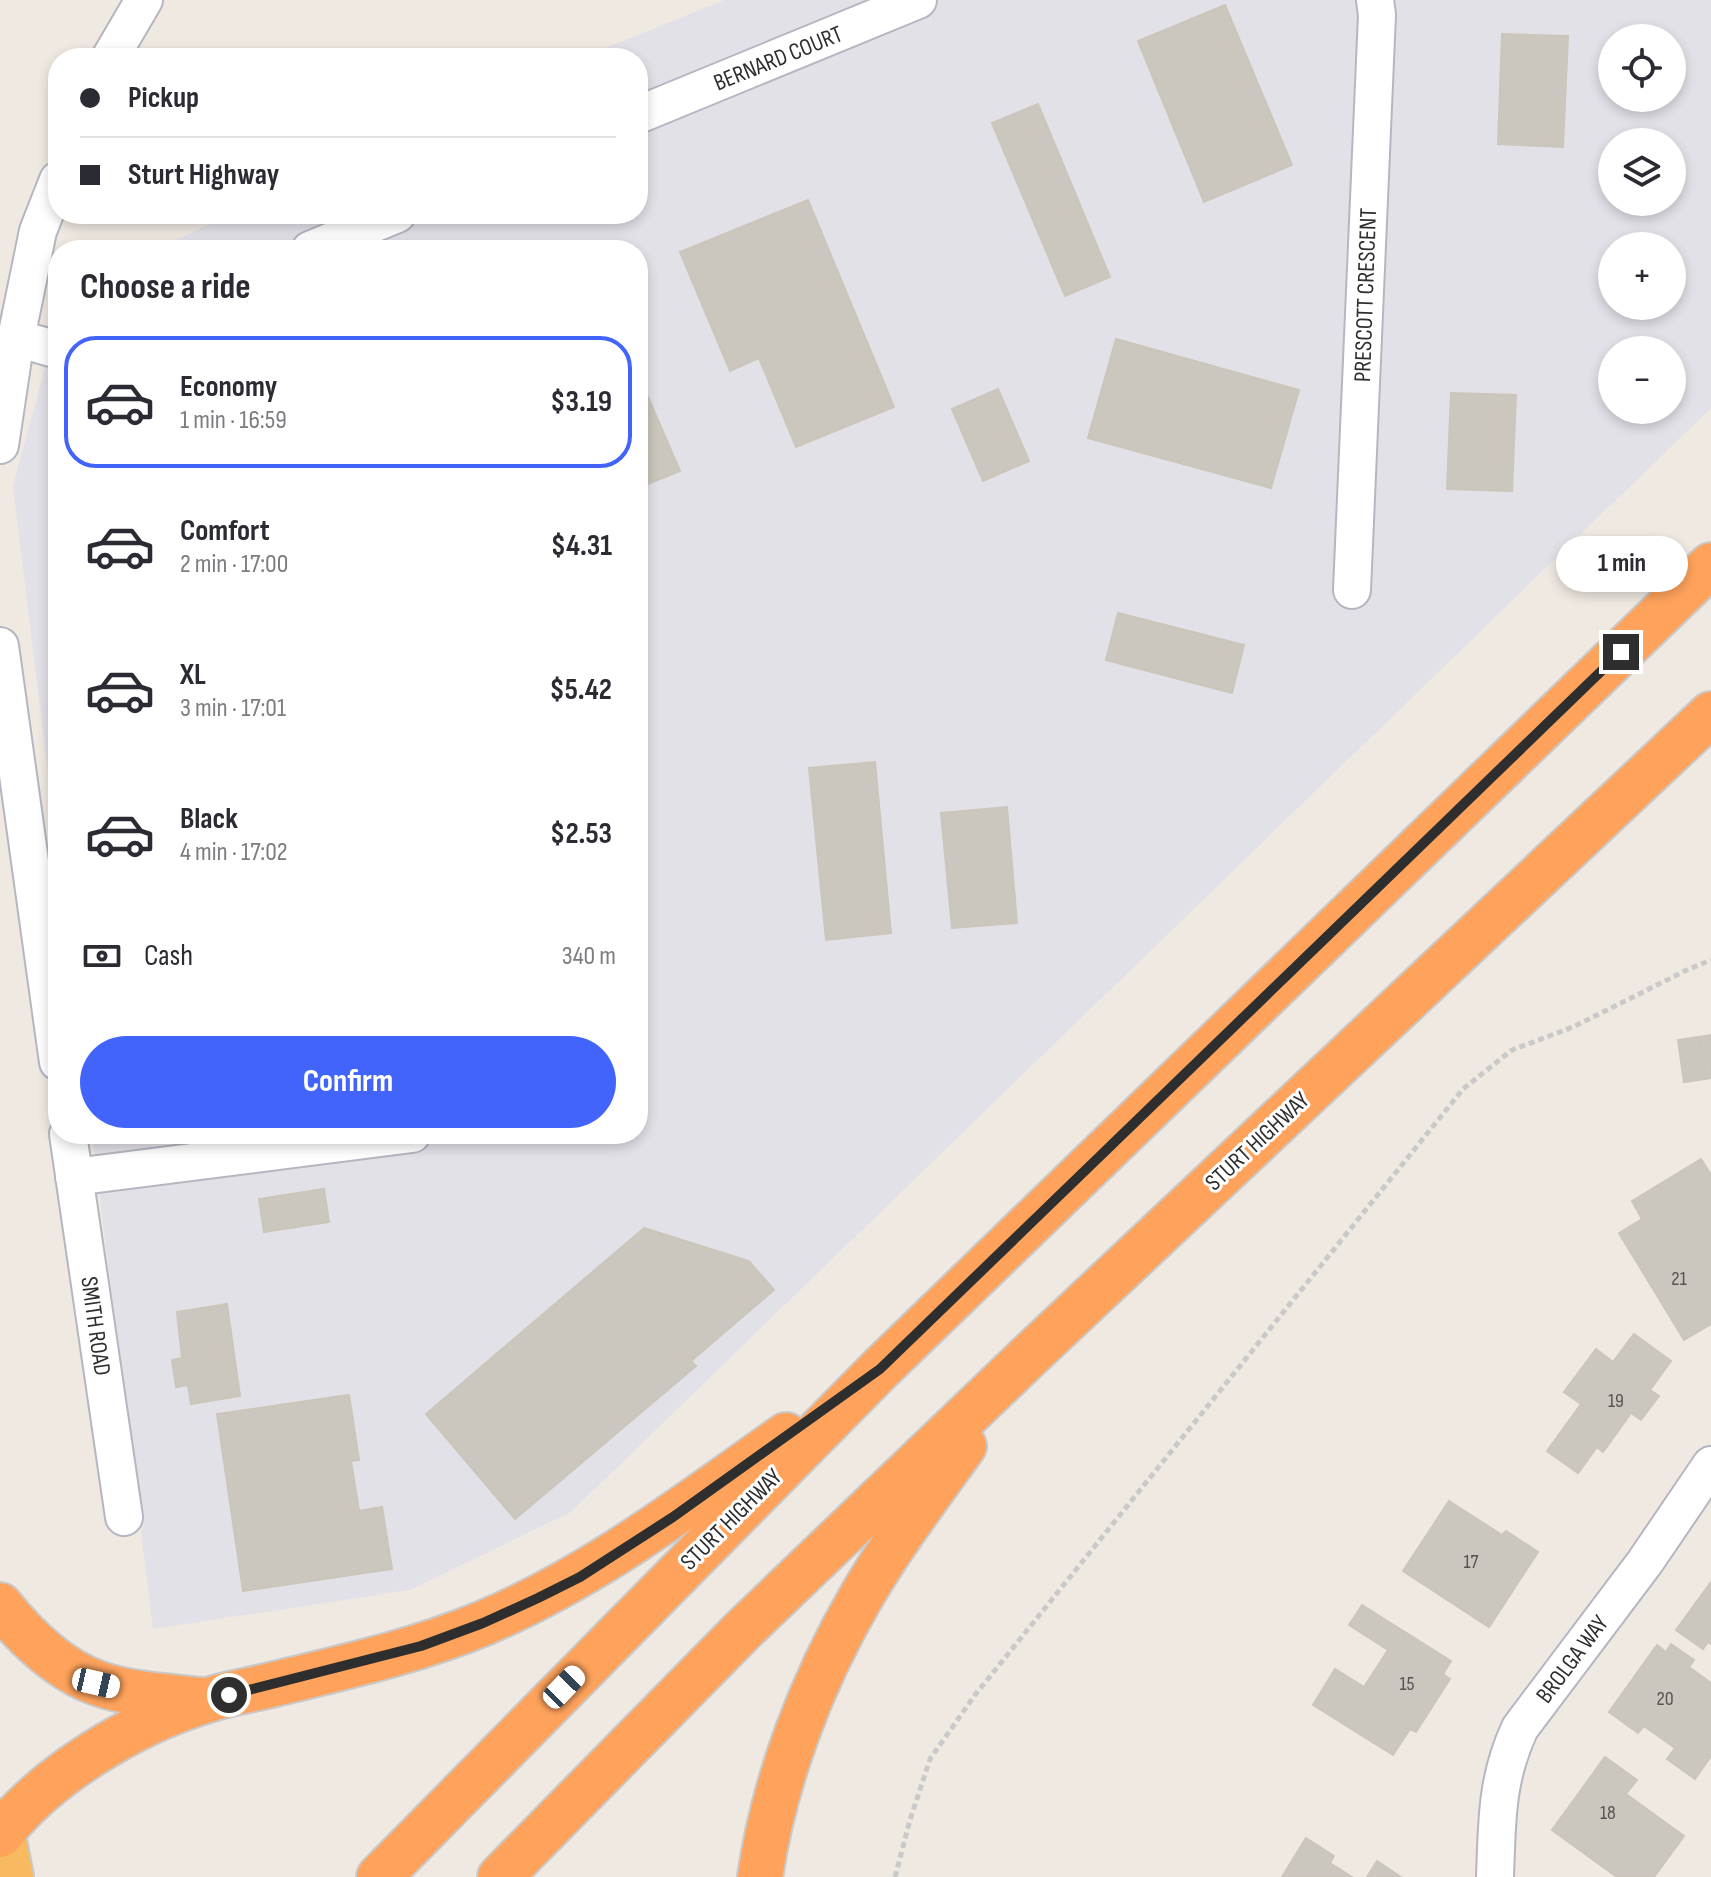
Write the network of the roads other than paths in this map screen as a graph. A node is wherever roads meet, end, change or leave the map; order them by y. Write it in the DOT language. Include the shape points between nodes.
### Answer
graph roads {
  1 [pos="144,0"];
  2 [pos="918,0"];
  3 [pos="1375,0"];
  4 [pos="116,48"];
  5 [pos="648,111"];
  6 [pos="48,206"];
  7 [pos="373,224"];
  8 [pos="334,240"];
  9 [pos="16,338"];
  10 [pos="48,347"];
  11 [pos="0,445"];
  12 [pos="1711,565"];
  13 [pos="1352,590"];
  14 [pos="0,646"];
  15 [pos="1711,714"];
  16 [pos="48,990"];
  17 [pos="69,1144"];
  18 [pos="333,1144"];
  19 [pos="74,1177"];
  20 [pos="1029,1356"];
  21 [pos="880,1369"];
  22 [pos="1711,1465"];
  23 [pos="124,1517"];
  24 [pos="0,1605"];
  25 [pos="205,1700"];
  26 [pos="1,1829"];
  27 [pos="11,1877"];
  28 [pos="379,1877"];
  29 [pos="500,1877"];
  30 [pos="760,1877"];
  31 [pos="1495,1877"];
  1 -- 4 [label="street"];
  2 -- 5 [label="street, BERNARD COURT"];
  3 -- 13 [label="street, PRESCOTT CRESCENT"];
  6 -- 9 [label="street"];
  7 -- 8 [label="street"];
  9 -- 10 [label="street"];
  9 -- 11 [label="street"];
  12 -- 21 [label="highway, STURT HIGHWAY"];
  14 -- 16 [label="street"];
  15 -- 20 [label="highway, STURT HIGHWAY"];
  17 -- 19 [label="street, SMITH ROAD"];
  18 -- 19 [label="street"];
  19 -- 23 [label="street, SMITH ROAD"];
  20 -- 29 [label="highway, STURT HIGHWAY" via="743,1630"];
  20 -- 30 [label="highway" via="861,1596 803,1721 778,1794"];
  21 -- 25 [label="highway" via="661,1525 538,1598 421,1646"];
  21 -- 28 [label="highway, STURT HIGHWAY"];
  22 -- 31 [label="street, BROLGA WAY" via="1520,1728 1498,1797"];
  24 -- 25 [label="highway" via="40,1648 96,1683"];
  25 -- 26 [label="highway" via="98,1751"];
  26 -- 27 [label="highway"];
}
